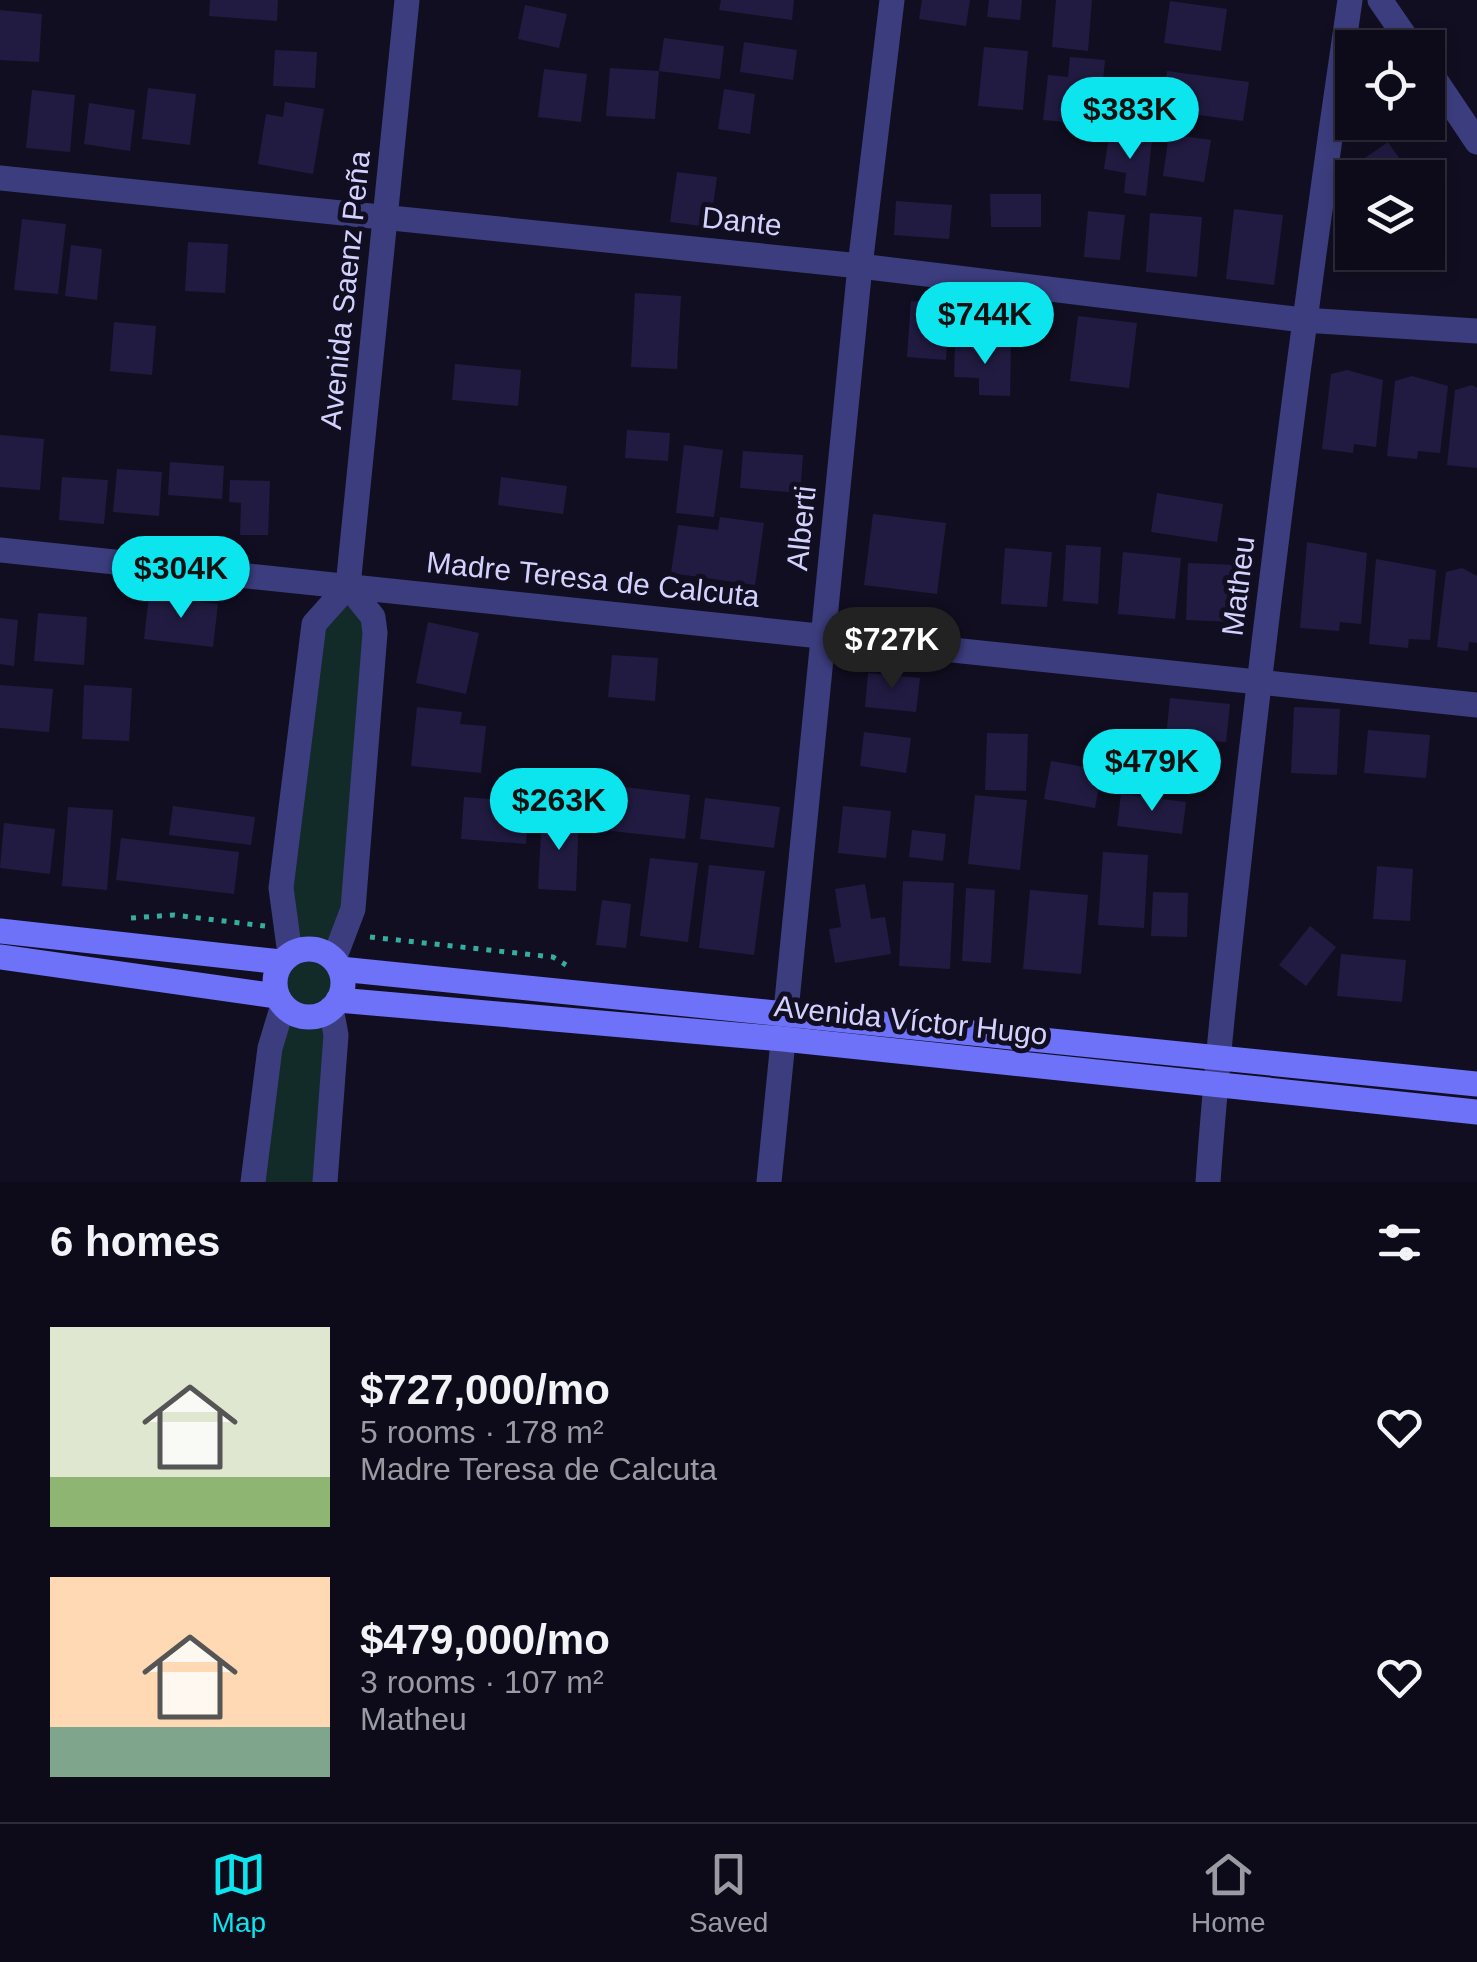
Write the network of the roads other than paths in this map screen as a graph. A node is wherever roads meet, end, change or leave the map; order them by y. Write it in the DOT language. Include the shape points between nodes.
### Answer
graph roads {
  1 [pos="407,0"];
  2 [pos="892,0"];
  3 [pos="1350,0"];
  4 [pos="1380,0"];
  5 [pos="1401,30"];
  6 [pos="1445,94"];
  7 [pos="1477,142"];
  8 [pos="0,178"];
  9 [pos="386,216"];
  10 [pos="860,266"];
  11 [pos="1303,320"];
  12 [pos="1477,332"];
  13 [pos="0,550"];
  14 [pos="348,586"];
  15 [pos="823,636"];
  16 [pos="1259,682"];
  17 [pos="1477,705"];
  18 [pos="0,931"];
  19 [pos="0,957"];
  20 [pos="286,958"];
  21 [pos="337,964"];
  22 [pos="280,1000"];
  23 [pos="335,1004"];
  24 [pos="786,1012"];
  25 [pos="783,1039"];
  26 [pos="1218,1057"];
  27 [pos="1215,1084"];
  28 [pos="1477,1084"];
  29 [pos="1477,1112"];
  30 [pos="253,1182"];
  31 [pos="324,1182"];
  32 [pos="769,1182"];
  33 [pos="1208,1182"];
  1 -- 9 [label="street, Avenida Saenz Peña"];
  2 -- 10 [label="street, Alberti"];
  3 -- 11 [label="street, Matheu"];
  4 -- 5 [label="street"];
  6 -- 7 [label="street"];
  8 -- 9 [label="street, Dante"];
  9 -- 10 [label="street, Dante"];
  9 -- 14 [label="street, Avenida Saenz Peña"];
  10 -- 11 [label="street, Dante"];
  10 -- 15 [label="street, Alberti"];
  11 -- 12 [label="street, Dante"];
  11 -- 16 [label="street, Matheu"];
  13 -- 14 [label="street, Madre Teresa de Calcuta"];
  14 -- 15 [label="street, Madre Teresa de Calcuta"];
  14 -- 20 [label="street" via="314,624 281,888"];
  14 -- 21 [label="street" via="373,617 375,633 352,909"];
  15 -- 16 [label="street, Madre Teresa de Calcuta"];
  15 -- 24 [label="street, Alberti"];
  16 -- 17 [label="street, Madre Teresa de Calcuta"];
  16 -- 26 [label="street, Matheu"];
  18 -- 20 [label="main road, Avenida Víctor Hugo"];
  19 -- 22 [label="main road, Avenida Víctor Hugo"];
  20 -- 21 [label="main road, Avenida Víctor Hugo" via="313,948"];
  20 -- 22 [label="main road" via="276,972"];
  21 -- 23 [label="main road" via="343,980"];
  21 -- 24 [label="main road, Avenida Víctor Hugo"];
  22 -- 23 [label="main road, Avenida Víctor Hugo" via="301,1016"];
  22 -- 30 [label="street"];
  23 -- 25 [label="main road, Avenida Víctor Hugo"];
  23 -- 31 [label="street"];
  24 -- 25 [label="street, Alberti"];
  24 -- 26 [label="main road, Avenida Víctor Hugo"];
  25 -- 27 [label="main road, Avenida Víctor Hugo"];
  25 -- 32 [label="street, Alberti"];
  26 -- 27 [label="street, Matheu"];
  26 -- 28 [label="main road, Avenida Víctor Hugo"];
  27 -- 29 [label="main road, Avenida Víctor Hugo"];
  27 -- 33 [label="street, Matheu"];
}
